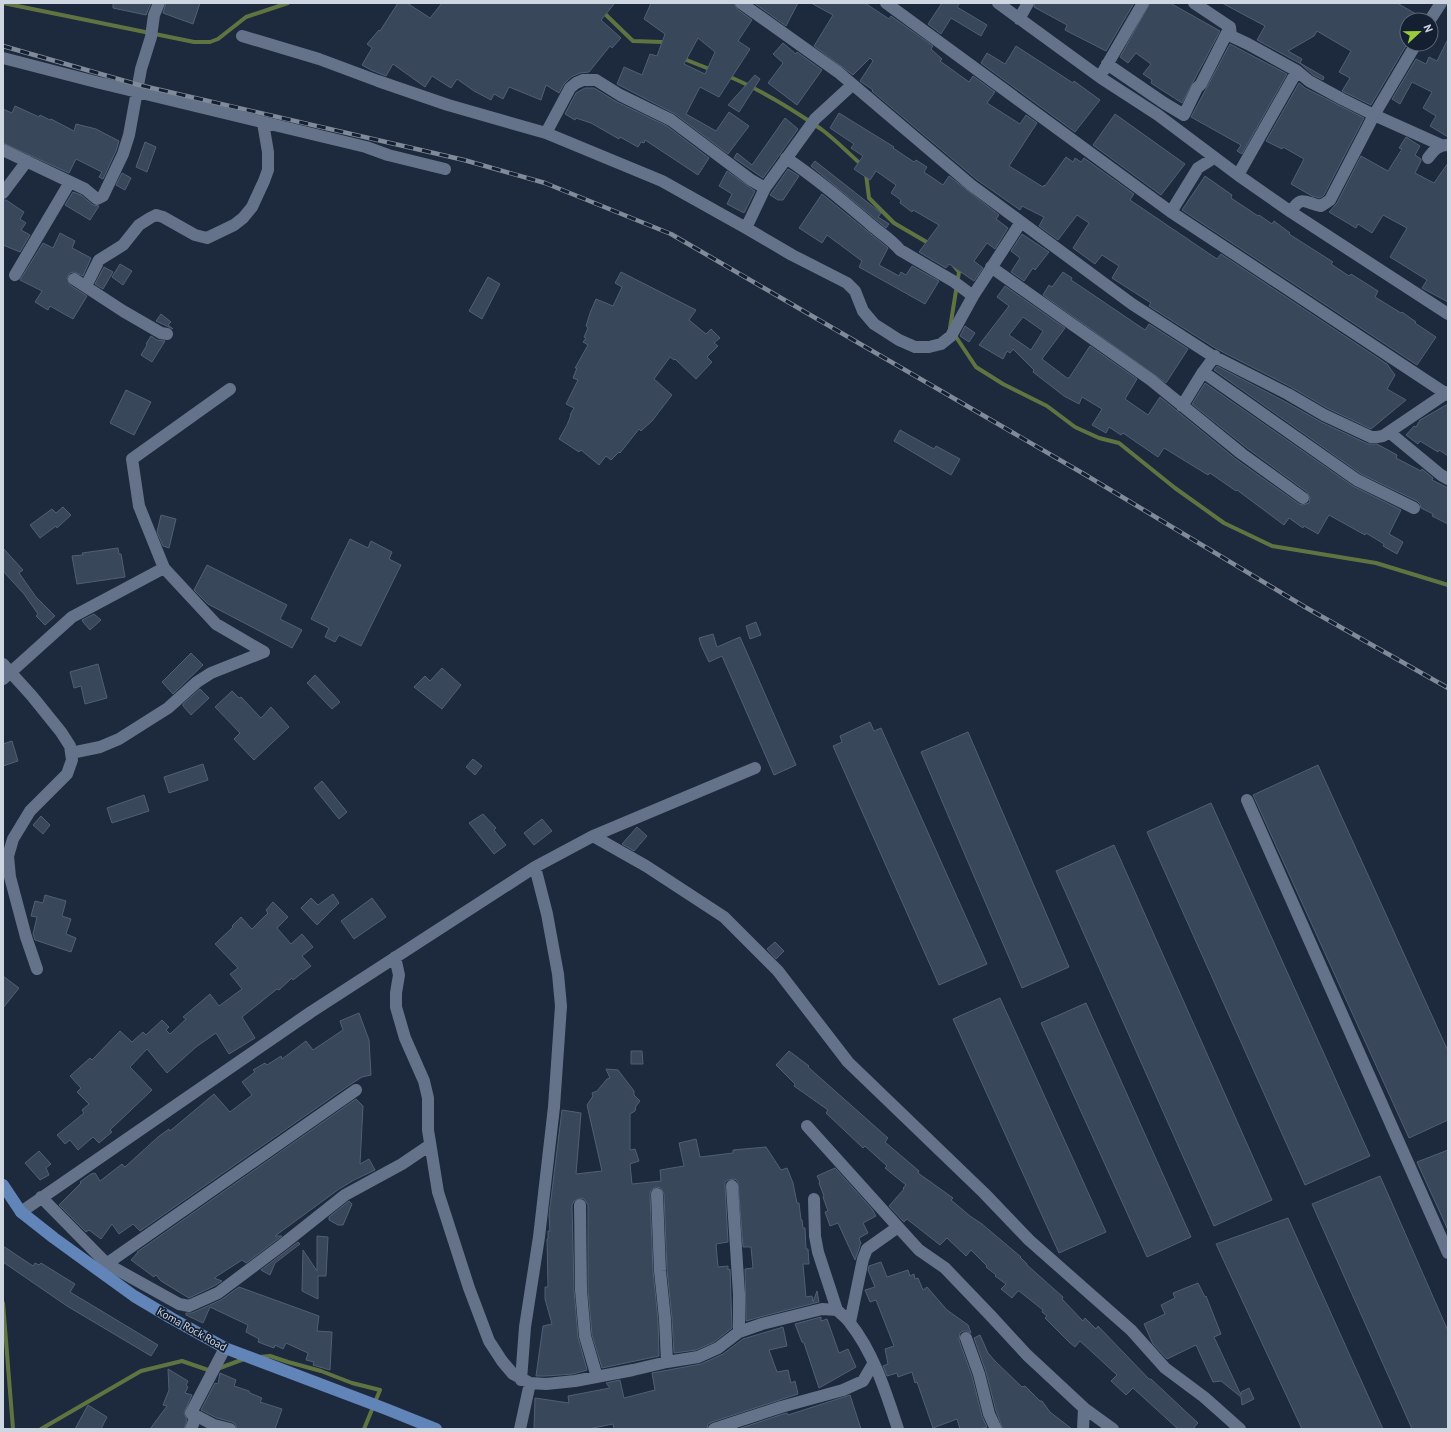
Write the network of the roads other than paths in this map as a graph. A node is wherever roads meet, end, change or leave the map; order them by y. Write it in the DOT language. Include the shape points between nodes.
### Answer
graph roads {
  1 [pos="159,3"];
  2 [pos="740,3"];
  3 [pos="886,3"];
  4 [pos="998,3"];
  5 [pos="1028,3"];
  6 [pos="1143,3"];
  7 [pos="1194,3"];
  8 [pos="1019,18"];
  9 [pos="1230,27"];
  10 [pos="242,36"];
  11 [pos="1411,52"];
  12 [pos="3,58"];
  13 [pos="1107,64"];
  14 [pos="1298,71"];
  15 [pos="1100,78"];
  16 [pos="852,85"];
  17 [pos="136,92"];
  18 [pos="1374,115"];
  19 [pos="263,123"];
  20 [pos="546,133"];
  21 [pos="1444,145"];
  22 [pos="3,150"];
  23 [pos="786,158"];
  24 [pos="1214,158"];
  25 [pos="1428,158"];
  26 [pos="27,161"];
  27 [pos="445,169"];
  28 [pos="1238,175"];
  29 [pos="70,182"];
  30 [pos="765,188"];
  31 [pos="3,193"];
  32 [pos="1171,212"];
  33 [pos="1291,212"];
  34 [pos="1021,222"];
  35 [pos="746,228"];
  36 [pos="991,267"];
  37 [pos="14,275"];
  38 [pos="74,279"];
  39 [pos="86,286"];
  40 [pos="972,296"];
  41 [pos="1448,314"];
  42 [pos="167,334"];
  43 [pos="1215,356"];
  44 [pos="1203,372"];
  45 [pos="230,389"];
  46 [pos="1447,393"];
  47 [pos="1182,406"];
  48 [pos="1389,432"];
  49 [pos="1448,479"];
  50 [pos="1303,498"];
  51 [pos="1414,508"];
  52 [pos="164,568"];
  53 [pos="5,672"];
  54 [pos="71,753"];
  55 [pos="755,768"];
  56 [pos="1247,800"];
  57 [pos="592,836"];
  58 [pos="535,867"];
  59 [pos="395,957"];
  60 [pos="37,969"];
  61 [pos="356,1090"];
  62 [pos="807,1126"];
  63 [pos="430,1145"];
  64 [pos="732,1186"];
  65 [pos="5,1191"];
  66 [pos="658,1194"];
  67 [pos="41,1197"];
  68 [pos="814,1199"];
  69 [pos="580,1205"];
  70 [pos="21,1212"];
  71 [pos="898,1227"];
  72 [pos="1448,1253"];
  73 [pos="102,1267"];
  74 [pos="837,1310"];
  75 [pos="850,1322"];
  76 [pos="739,1332"];
  77 [pos="966,1338"];
  78 [pos="225,1348"];
  79 [pos="667,1362"];
  80 [pos="873,1364"];
  81 [pos="597,1377"];
  82 [pos="526,1382"];
  83 [pos="1084,1408"];
  84 [pos="191,1413"];
  85 [pos="191,1429"];
  86 [pos="230,1429"];
  87 [pos="436,1429"];
  88 [pos="520,1429"];
  89 [pos="713,1429"];
  90 [pos="898,1429"];
  91 [pos="996,1429"];
  92 [pos="1083,1429"];
  93 [pos="1113,1429"];
  94 [pos="1240,1429"];
  1 -- 17 [label="street"];
  2 -- 16 [label="street" via="838,72"];
  3 -- 32 [label="street"];
  4 -- 8 [label="street"];
  5 -- 8 [label="street"];
  6 -- 13 [label="street"];
  7 -- 9 [label="street"];
  8 -- 15 [label="street"];
  9 -- 13 [label="street" via="1184,115"];
  9 -- 14 [label="street" via="1231,36"];
  10 -- 20 [label="street" via="319,59 435,101"];
  11 -- 18 [label="street"];
  12 -- 17 [label="street"];
  13 -- 15 [label="street"];
  14 -- 18 [label="street" via="1309,81"];
  14 -- 28 [label="street"];
  15 -- 24 [label="street" via="1158,115"];
  16 -- 23 [label="street" via="815,119"];
  16 -- 34 [label="street" via="971,185"];
  17 -- 19 [label="street"];
  17 -- 29 [label="street" via="129,135 103,196 97,199 85,189"];
  18 -- 21 [label="street"];
  18 -- 33 [label="street" via="1330,200 1321,206 1305,200 1300,201"];
  19 -- 27 [label="street"];
  19 -- 39 [label="street" via="268,170 252,207 243,218 206,238 195,236 163,217 150,218 139,225 123,245 100,260"];
  20 -- 30 [label="street" via="570,88 583,80 596,80 671,120"];
  20 -- 35 [label="street" via="662,181"];
  21 -- 25 [label="street" via="1435,149"];
  22 -- 26 [label="street"];
  23 -- 30 [label="street"];
  23 -- 40 [label="street" via="828,188 900,250 953,281"];
  24 -- 28 [label="street"];
  24 -- 32 [label="street" via="1198,168"];
  26 -- 29 [label="street"];
  26 -- 31 [label="street"];
  28 -- 33 [label="street"];
  29 -- 37 [label="street"];
  30 -- 35 [label="street"];
  32 -- 46 [label="street"];
  33 -- 41 [label="street"];
  34 -- 36 [label="street"];
  34 -- 43 [label="street" via="1132,304"];
  35 -- 40 [label="street" via="847,283 855,291 863,311 874,324 915,347 941,344 951,336"];
  36 -- 40 [label="street"];
  36 -- 47 [label="street" via="1151,380"];
  38 -- 39 [label="street"];
  39 -- 42 [label="street" via="123,311"];
  43 -- 44 [label="street"];
  43 -- 48 [label="street" via="1324,415 1371,437 1383,436"];
  44 -- 47 [label="street"];
  44 -- 51 [label="street" via="1357,480"];
  45 -- 52 [label="street" via="132,459 139,506"];
  46 -- 48 [label="street"];
  47 -- 50 [label="street"];
  48 -- 49 [label="street"];
  52 -- 53 [label="street" via="72,617"];
  52 -- 54 [label="street" via="216,624 264,652 211,673 168,708 119,739 100,747"];
  53 -- 54 [label="street" via="32,696 62,732"];
  54 -- 60 [label="street" via="72,760 66,774 30,811 13,839 8,856 10,877"];
  55 -- 57 [label="street"];
  56 -- 72 [label="street"];
  57 -- 58 [label="street"];
  57 -- 94 [label="street" via="646,866 724,917 778,971 848,1062 1029,1240 1131,1330 1165,1368 1204,1397"];
  58 -- 59 [label="street"];
  58 -- 82 [label="street" via="547,914 561,1006 554,1107 539,1237 525,1327"];
  59 -- 63 [label="street" via="399,975 396,1007 428,1098"];
  59 -- 67 [label="street"];
  61 -- 73 [label="street"];
  62 -- 71 [label="street"];
  63 -- 73 [label="street" via="345,1196 218,1293 189,1306 179,1304"];
  63 -- 82 [label="street" via="440,1199 489,1341 502,1361"];
  64 -- 76 [label="street"];
  65 -- 70 [label="main road, Koma Rock Road"];
  66 -- 79 [label="street" via="660,1271"];
  67 -- 70 [label="street"];
  67 -- 73 [label="street"];
  68 -- 74 [label="street" via="818,1252"];
  69 -- 81 [label="street" via="581,1290 585,1336"];
  70 -- 73 [label="main road, Koma Rock Road" via="54,1238"];
  71 -- 75 [label="street" via="866,1251"];
  71 -- 83 [label="street" via="919,1250 945,1268 1027,1355"];
  73 -- 78 [label="main road, Koma Rock Road" via="134,1296"];
  74 -- 75 [label="street"];
  74 -- 76 [label="street" via="822,1309"];
  75 -- 80 [label="street"];
  76 -- 79 [label="street" via="718,1348 698,1357"];
  77 -- 91 [label="street"];
  78 -- 84 [label="street"];
  78 -- 87 [label="main road, Koma Rock Road"];
  79 -- 81 [label="street"];
  80 -- 89 [label="street" via="863,1381 842,1390"];
  80 -- 90 [label="street"];
  81 -- 82 [label="street" via="546,1384"];
  82 -- 88 [label="street"];
  83 -- 92 [label="street"];
  83 -- 93 [label="street"];
  84 -- 85 [label="street" via="195,1419"];
  84 -- 86 [label="street" via="214,1425"];
}
